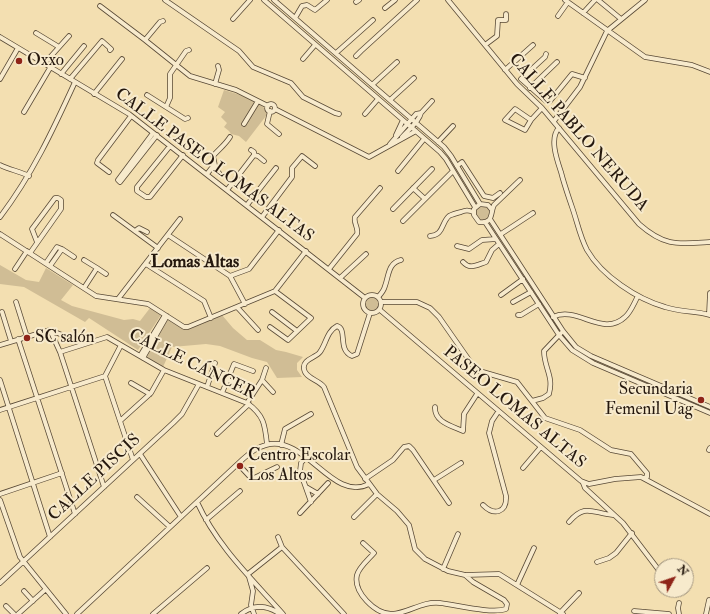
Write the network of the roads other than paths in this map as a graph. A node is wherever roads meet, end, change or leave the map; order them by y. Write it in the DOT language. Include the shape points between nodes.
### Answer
graph roads {
  1 [pos="165,0"];
  2 [pos="250,0"];
  3 [pos="264,0"];
  4 [pos="274,0"];
  5 [pos="328,0"];
  6 [pos="395,0"];
  7 [pos="417,0"];
  8 [pos="448,0"];
  9 [pos="597,0"];
  10 [pos="645,0"];
  11 [pos="567,1"];
  12 [pos="100,6"];
  13 [pos="386,8"];
  14 [pos="583,13"];
  15 [pos="506,14"];
  16 [pos="558,16"];
  17 [pos="295,18"];
  18 [pos="232,19"];
  19 [pos="621,19"];
  20 [pos="373,20"];
  21 [pos="163,21"];
  22 [pos="607,31"];
  23 [pos="36,33"];
  24 [pos="69,36"];
  25 [pos="0,38"];
  26 [pos="146,40"];
  27 [pos="314,45"];
  28 [pos="485,45"];
  29 [pos="533,45"];
  30 [pos="84,46"];
  31 [pos="59,47"];
  32 [pos="18,48"];
  33 [pos="110,50"];
  34 [pos="189,50"];
  35 [pos="336,53"];
  36 [pos="546,54"];
  37 [pos="356,56"];
  38 [pos="303,58"];
  39 [pos="122,59"];
  40 [pos="397,62"];
  41 [pos="557,62"];
  42 [pos="44,64"];
  43 [pos="176,65"];
  44 [pos="218,66"];
  45 [pos="50,68"];
  46 [pos="505,70"];
  47 [pos="710,72"];
  48 [pos="61,74"];
  49 [pos="414,78"];
  50 [pos="585,78"];
  51 [pos="0,79"];
  52 [pos="70,79"];
  53 [pos="75,82"];
  54 [pos="215,84"];
  55 [pos="372,85"];
  56 [pos="530,88"];
  57 [pos="94,94"];
  58 [pos="148,95"];
  59 [pos="378,99"];
  60 [pos="390,100"];
  61 [pos="258,101"];
  62 [pos="432,101"];
  63 [pos="268,106"];
  64 [pos="166,107"];
  65 [pos="542,108"];
  66 [pos="275,109"];
  67 [pos="24,112"];
  68 [pos="270,112"];
  69 [pos="421,113"];
  70 [pos="340,114"];
  71 [pos="365,114"];
  72 [pos="132,116"];
  73 [pos="188,118"];
  74 [pos="411,119"];
  75 [pos="403,120"];
  76 [pos="531,120"];
  77 [pos="554,122"];
  78 [pos="415,123"];
  79 [pos="244,124"];
  80 [pos="407,124"];
  81 [pos="453,126"];
  82 [pos="411,127"];
  83 [pos="559,128"];
  84 [pos="416,131"];
  85 [pos="155,134"];
  86 [pos="279,134"];
  87 [pos="230,137"];
  88 [pos="397,139"];
  89 [pos="424,139"];
  90 [pos="438,142"];
  91 [pos="170,146"];
  92 [pos="250,150"];
  93 [pos="254,155"];
  94 [pos="183,156"];
  95 [pos="264,161"];
  96 [pos="0,165"];
  97 [pos="214,165"];
  98 [pos="315,166"];
  99 [pos="457,166"];
  100 [pos="276,168"];
  101 [pos="432,169"];
  102 [pos="453,170"];
  103 [pos="398,171"];
  104 [pos="109,172"];
  105 [pos="219,173"];
  106 [pos="207,174"];
  107 [pos="29,176"];
  108 [pos="520,180"];
  109 [pos="380,188"];
  110 [pos="413,188"];
  111 [pos="227,190"];
  112 [pos="500,193"];
  113 [pos="489,198"];
  114 [pos="425,199"];
  115 [pos="480,204"];
  116 [pos="247,205"];
  117 [pos="488,206"];
  118 [pos="475,207"];
  119 [pos="393,209"];
  120 [pos="492,210"];
  121 [pos="473,212"];
  122 [pos="533,214"];
  123 [pos="114,215"];
  124 [pos="0,217"];
  125 [pos="262,217"];
  126 [pos="180,219"];
  127 [pos="490,219"];
  128 [pos="403,221"];
  129 [pos="485,222"];
  130 [pos="279,230"];
  131 [pos="135,231"];
  132 [pos="147,232"];
  133 [pos="0,234"];
  134 [pos="501,234"];
  135 [pos="168,235"];
  136 [pos="430,236"];
  137 [pos="496,239"];
  138 [pos="37,242"];
  139 [pos="710,242"];
  140 [pos="499,244"];
  141 [pos="457,246"];
  142 [pos="158,248"];
  143 [pos="306,251"];
  144 [pos="29,252"];
  145 [pos="366,254"];
  146 [pos="74,257"];
  147 [pos="84,260"];
  148 [pos="401,260"];
  149 [pos="463,262"];
  150 [pos="146,264"];
  151 [pos="48,265"];
  152 [pos="97,268"];
  153 [pos="15,269"];
  154 [pos="329,269"];
  155 [pos="106,274"];
  156 [pos="230,276"];
  157 [pos="340,278"];
  158 [pos="523,279"];
  159 [pos="84,288"];
  160 [pos="275,291"];
  161 [pos="531,292"];
  162 [pos="710,293"];
  163 [pos="501,295"];
  164 [pos="638,296"];
  165 [pos="378,297"];
  166 [pos="365,298"];
  167 [pos="118,299"];
  168 [pos="16,302"];
  169 [pos="382,302"];
  170 [pos="513,302"];
  171 [pos="245,304"];
  172 [pos="539,304"];
  173 [pos="237,307"];
  174 [pos="380,310"];
  175 [pos="2,312"];
  176 [pos="272,312"];
  177 [pos="370,313"];
  178 [pos="709,314"];
  179 [pos="166,315"];
  180 [pos="518,315"];
  181 [pos="554,316"];
  182 [pos="211,318"];
  183 [pos="549,319"];
  184 [pos="270,327"];
  185 [pos="50,330"];
  186 [pos="258,330"];
  187 [pos="297,331"];
  188 [pos="563,332"];
  189 [pos="559,335"];
  190 [pos="27,337"];
  191 [pos="18,339"];
  192 [pos="11,341"];
  193 [pos="84,344"];
  194 [pos="0,345"];
  195 [pos="121,345"];
  196 [pos="60,352"];
  197 [pos="142,357"];
  198 [pos="596,358"];
  199 [pos="215,363"];
  200 [pos="593,363"];
  201 [pos="266,368"];
  202 [pos="164,370"];
  203 [pos="253,371"];
  204 [pos="105,376"];
  205 [pos="644,379"];
  206 [pos="0,380"];
  207 [pos="228,380"];
  208 [pos="262,380"];
  209 [pos="131,383"];
  210 [pos="199,384"];
  211 [pos="641,384"];
  212 [pos="240,385"];
  213 [pos="71,387"];
  214 [pos="207,387"];
  215 [pos="273,392"];
  216 [pos="222,393"];
  217 [pos="150,394"];
  218 [pos="477,394"];
  219 [pos="37,398"];
  220 [pos="532,401"];
  221 [pos="248,404"];
  222 [pos="9,407"];
  223 [pos="435,407"];
  224 [pos="710,407"];
  225 [pos="0,410"];
  226 [pos="498,412"];
  227 [pos="710,413"];
  228 [pos="311,414"];
  229 [pos="120,421"];
  230 [pos="217,434"];
  231 [pos="267,444"];
  232 [pos="281,444"];
  233 [pos="540,448"];
  234 [pos="140,454"];
  235 [pos="306,458"];
  236 [pos="133,460"];
  237 [pos="461,463"];
  238 [pos="238,464"];
  239 [pos="277,467"];
  240 [pos="524,468"];
  241 [pos="62,474"];
  242 [pos="644,478"];
  243 [pos="365,479"];
  244 [pos="434,480"];
  245 [pos="33,483"];
  246 [pos="328,483"];
  247 [pos="583,483"];
  248 [pos="369,484"];
  249 [pos="104,487"];
  250 [pos="306,487"];
  251 [pos="240,492"];
  252 [pos="0,494"];
  253 [pos="318,494"];
  254 [pos="376,494"];
  255 [pos="137,497"];
  256 [pos="0,500"];
  257 [pos="197,502"];
  258 [pos="311,502"];
  259 [pos="449,503"];
  260 [pos="483,505"];
  261 [pos="300,513"];
  262 [pos="75,514"];
  263 [pos="710,514"];
  264 [pos="614,515"];
  265 [pos="181,517"];
  266 [pos="354,517"];
  267 [pos="206,520"];
  268 [pos="569,522"];
  269 [pos="170,527"];
  270 [pos="632,533"];
  271 [pos="458,534"];
  272 [pos="50,537"];
  273 [pos="278,537"];
  274 [pos="363,544"];
  275 [pos="282,547"];
  276 [pos="534,548"];
  277 [pos="23,562"];
  278 [pos="597,562"];
  279 [pos="654,563"];
  280 [pos="207,568"];
  281 [pos="443,569"];
  282 [pos="248,574"];
  283 [pos="465,575"];
  284 [pos="0,583"];
  285 [pos="517,585"];
  286 [pos="46,589"];
  287 [pos="24,591"];
  288 [pos="579,593"];
  289 [pos="709,600"];
  290 [pos="32,601"];
  291 [pos="679,603"];
  292 [pos="275,605"];
  293 [pos="6,606"];
  294 [pos="251,608"];
  295 [pos="634,611"];
  296 [pos="273,612"];
  297 [pos="503,613"];
  298 [pos="562,613"];
  299 [pos="14,614"];
  300 [pos="18,614"];
  301 [pos="66,614"];
  302 [pos="77,614"];
  303 [pos="153,614"];
  304 [pos="241,614"];
  305 [pos="254,614"];
  306 [pos="280,614"];
  307 [pos="284,614"];
  308 [pos="344,614"];
  309 [pos="669,614"];
  310 [pos="680,614"];
  311 [pos="706,614"];
  1 -- 70 [label="street" via="239,51 253,67 291,83 303,97"];
  2 -- 18 [label="street"];
  3 -- 27 [label="street"];
  4 -- 17 [label="street"];
  5 -- 17 [label="street" via="315,10 306,5 302,6"];
  6 -- 13 [label="street"];
  7 -- 37 [label="street"];
  8 -- 28 [label="street, CALLE PABLO NERUDA"];
  9 -- 14 [label="street"];
  9 -- 19 [label="street"];
  10 -- 19 [label="street"];
  11 -- 14 [label="street"];
  11 -- 16 [label="street"];
  12 -- 26 [label="street"];
  14 -- 22 [label="street"];
  15 -- 28 [label="street" via="506,20 498,20 497,36"];
  17 -- 35 [label="street"];
  19 -- 22 [label="street"];
  20 -- 35 [label="street"];
  21 -- 26 [label="street"];
  22 -- 47 [label="street" via="645,57 692,65"];
  22 -- 50 [label="street"];
  23 -- 31 [label="street"];
  24 -- 31 [label="street"];
  25 -- 32 [label="street, CALLE PASEO LOMAS ALTAS"];
  26 -- 43 [label="street"];
  27 -- 38 [label="street"];
  27 -- 59 [label="street"];
  28 -- 46 [label="street, CALLE PABLO NERUDA"];
  29 -- 46 [label="street"];
  30 -- 48 [label="street"];
  31 -- 42 [label="street"];
  32 -- 42 [label="street, CALLE PASEO LOMAS ALTAS"];
  32 -- 51 [label="street"];
  33 -- 52 [label="street" via="102,41"];
  34 -- 43 [label="street"];
  35 -- 55 [label="street"];
  36 -- 56 [label="street" via="522,78 522,82"];
  39 -- 57 [label="street"];
  40 -- 55 [label="street"];
  41 -- 56 [label="street"];
  42 -- 45 [label="street, CALLE PASEO LOMAS ALTAS"];
  43 -- 54 [label="street" via="190,76"];
  43 -- 64 [label="street" via="170,74 170,98"];
  44 -- 54 [label="street"];
  45 -- 48 [label="street, CALLE PASEO LOMAS ALTAS"];
  45 -- 67 [label="street"];
  46 -- 65 [label="street, CALLE PABLO NERUDA"];
  48 -- 52 [label="street, CALLE PASEO LOMAS ALTAS"];
  49 -- 60 [label="street"];
  50 -- 56 [label="street" via="572,74 548,102"];
  50 -- 77 [label="street"];
  52 -- 53 [label="street, CALLE PASEO LOMAS ALTAS"];
  53 -- 57 [label="street, CALLE PASEO LOMAS ALTAS"];
  53 -- 107 [label="street"];
  54 -- 61 [label="street" via="236,90"];
  55 -- 60 [label="street"];
  57 -- 72 [label="street, CALLE PASEO LOMAS ALTAS"];
  58 -- 64 [label="street"];
  59 -- 71 [label="street"];
  59 -- 75 [label="street"];
  60 -- 74 [label="street"];
  61 -- 63 [label="street"];
  61 -- 79 [label="street"];
  62 -- 69 [label="street"];
  63 -- 66 [label="street" via="274,104"];
  63 -- 68 [label="street"];
  64 -- 73 [label="street" via="185,119"];
  65 -- 76 [label="street"];
  65 -- 77 [label="street, CALLE PABLO NERUDA"];
  66 -- 68 [label="street"];
  66 -- 88 [label="street" via="369,157"];
  68 -- 86 [label="street" via="267,124"];
  69 -- 74 [label="street"];
  69 -- 78 [label="street"];
  72 -- 85 [label="street, CALLE PASEO LOMAS ALTAS"];
  72 -- 104 [label="street" via="98,160 97,163"];
  74 -- 78 [label="street"];
  74 -- 80 [label="street"];
  75 -- 80 [label="street"];
  75 -- 88 [label="street"];
  76 -- 76 [label="street" via="525,130 505,120 515,109"];
  77 -- 83 [label="street, CALLE PABLO NERUDA"];
  78 -- 82 [label="street"];
  78 -- 90 [label="street"];
  80 -- 82 [label="street"];
  80 -- 88 [label="street"];
  81 -- 90 [label="street"];
  82 -- 84 [label="street"];
  82 -- 88 [label="street"];
  83 -- 139 [label="street, CALLE PABLO NERUDA" via="648,232 662,241 671,243"];
  83 -- 164 [label="street" via="554,138 558,160 587,250 613,279"];
  84 -- 88 [label="street"];
  84 -- 89 [label="street"];
  85 -- 85 [label="street" via="118,180 120,182"];
  85 -- 91 [label="street, CALLE PASEO LOMAS ALTAS"];
  87 -- 97 [label="street" via="213,156"];
  89 -- 102 [label="street" via="444,156"];
  89 -- 103 [label="street"];
  90 -- 99 [label="street" via="448,151"];
  91 -- 94 [label="street, CALLE PASEO LOMAS ALTAS"];
  91 -- 94 [label="street" via="137,187 137,191 150,197"];
  92 -- 93 [label="street"];
  93 -- 95 [label="street"];
  93 -- 111 [label="street"];
  94 -- 106 [label="street, CALLE PASEO LOMAS ALTAS"];
  96 -- 107 [label="street"];
  97 -- 105 [label="street"];
  97 -- 106 [label="street"];
  98 -- 125 [label="street" via="302,156 292,168 292,177"];
  99 -- 113 [label="street" via="462,162 484,196"];
  99 -- 115 [label="street"];
  100 -- 116 [label="street"];
  101 -- 110 [label="street"];
  102 -- 114 [label="street"];
  102 -- 118 [label="street"];
  106 -- 111 [label="street, CALLE PASEO LOMAS ALTAS"];
  107 -- 124 [label="street"];
  108 -- 120 [label="street"];
  109 -- 154 [label="street" via="355,217 357,234"];
  110 -- 114 [label="street"];
  110 -- 119 [label="street"];
  111 -- 116 [label="street, CALLE PASEO LOMAS ALTAS"];
  112 -- 113 [label="street"];
  113 -- 117 [label="street"];
  114 -- 128 [label="street"];
  115 -- 117 [label="street"];
  115 -- 118 [label="street"];
  116 -- 125 [label="street, CALLE PASEO LOMAS ALTAS"];
  117 -- 120 [label="street"];
  118 -- 121 [label="street"];
  120 -- 127 [label="street"];
  121 -- 129 [label="street" via="477,220"];
  121 -- 136 [label="street" via="468,210 454,214 446,220 436,235"];
  122 -- 134 [label="street"];
  123 -- 131 [label="street"];
  125 -- 130 [label="street, CALLE PASEO LOMAS ALTAS"];
  126 -- 135 [label="street"];
  127 -- 129 [label="street"];
  127 -- 134 [label="street"];
  129 -- 137 [label="street"];
  130 -- 143 [label="street, CALLE PASEO LOMAS ALTAS"];
  130 -- 156 [label="street" via="249,269"];
  131 -- 132 [label="street" via="139,228"];
  131 -- 142 [label="street"];
  133 -- 144 [label="street"];
  134 -- 181 [label="street"];
  135 -- 142 [label="street"];
  135 -- 156 [label="street"];
  137 -- 140 [label="street"];
  137 -- 141 [label="street" via="482,240 469,249"];
  138 -- 138 [label="street" via="32,229 55,198 62,200 61,209"];
  138 -- 144 [label="street"];
  140 -- 149 [label="street" via="492,250 486,262 471,267"];
  140 -- 158 [label="street"];
  142 -- 150 [label="street"];
  143 -- 154 [label="street, CALLE PASEO LOMAS ALTAS"];
  143 -- 160 [label="street"];
  144 -- 151 [label="street"];
  144 -- 153 [label="street"];
  145 -- 157 [label="street"];
  146 -- 151 [label="street" via="57,247"];
  147 -- 152 [label="street"];
  148 -- 165 [label="street" via="391,267 385,287"];
  150 -- 167 [label="street"];
  150 -- 182 [label="street" via="204,301"];
  151 -- 159 [label="street"];
  152 -- 155 [label="street"];
  152 -- 159 [label="street"];
  154 -- 157 [label="street, CALLE PASEO LOMAS ALTAS"];
  156 -- 171 [label="street"];
  157 -- 166 [label="street, CALLE PASEO LOMAS ALTAS"];
  158 -- 161 [label="street"];
  158 -- 163 [label="street"];
  159 -- 167 [label="street" via="96,296"];
  160 -- 171 [label="street"];
  160 -- 187 [label="street" via="311,318"];
  161 -- 170 [label="street"];
  161 -- 172 [label="street"];
  162 -- 178 [label="street"];
  164 -- 178 [label="street" via="673,310"];
  164 -- 181 [label="street" via="625,317 611,324 568,314"];
  165 -- 166 [label="street" via="370,295"];
  165 -- 169 [label="street"];
  166 -- 177 [label="street" via="364,307"];
  167 -- 179 [label="street" via="148,304"];
  168 -- 190 [label="street"];
  169 -- 174 [label="street"];
  169 -- 220 [label="street" via="417,302 430,308 439,317 474,369 517,382"];
  171 -- 173 [label="street"];
  172 -- 180 [label="street"];
  172 -- 183 [label="street"];
  173 -- 182 [label="street"];
  173 -- 186 [label="street"];
  174 -- 177 [label="street"];
  174 -- 218 [label="street, PASEO LOMAS ALTAS"];
  175 -- 192 [label="street"];
  176 -- 187 [label="street"];
  177 -- 243 [label="street" via="357,354 348,354 342,343 342,330 337,326 331,330 320,353 307,361 304,368 307,374 324,387 353,460"];
  179 -- 182 [label="street" via="184,327"];
  179 -- 197 [label="street"];
  181 -- 183 [label="street"];
  181 -- 188 [label="street"];
  183 -- 189 [label="street"];
  184 -- 187 [label="street" via="288,340"];
  185 -- 190 [label="street"];
  185 -- 193 [label="street"];
  185 -- 196 [label="street"];
  188 -- 189 [label="street"];
  188 -- 198 [label="street" via="576,346"];
  189 -- 200 [label="street" via="575,352"];
  189 -- 220 [label="street" via="544,351 550,376 549,394"];
  190 -- 191 [label="street"];
  191 -- 192 [label="street"];
  191 -- 219 [label="street"];
  192 -- 194 [label="street"];
  193 -- 195 [label="street, CALLE CÁNCER" via="106,337"];
  193 -- 196 [label="street, CALLE CÁNCER"];
  195 -- 197 [label="street, CALLE CÁNCER"];
  195 -- 204 [label="street"];
  196 -- 213 [label="street"];
  197 -- 202 [label="street, CALLE CÁNCER"];
  198 -- 200 [label="street"];
  198 -- 205 [label="street"];
  199 -- 214 [label="street"];
  200 -- 211 [label="street"];
  201 -- 208 [label="street"];
  202 -- 210 [label="street, CALLE CÁNCER"];
  202 -- 217 [label="street"];
  203 -- 207 [label="street" via="234,364"];
  204 -- 213 [label="street"];
  204 -- 229 [label="street"];
  205 -- 211 [label="street"];
  205 -- 224 [label="street"];
  206 -- 222 [label="street"];
  207 -- 212 [label="street"];
  207 -- 216 [label="street"];
  208 -- 215 [label="street"];
  208 -- 221 [label="street"];
  209 -- 217 [label="street"];
  210 -- 214 [label="street, CALLE CÁNCER"];
  210 -- 234 [label="street, CALLE PISCIS" via="182,414"];
  211 -- 227 [label="street"];
  213 -- 219 [label="street"];
  213 -- 249 [label="street"];
  214 -- 216 [label="street, CALLE CÁNCER"];
  216 -- 221 [label="street, CALLE CÁNCER"];
  217 -- 229 [label="street"];
  218 -- 223 [label="street" via="464,414 463,431 440,420"];
  218 -- 226 [label="street, PASEO LOMAS ALTAS"];
  219 -- 222 [label="street"];
  219 -- 241 [label="street"];
  220 -- 242 [label="street" via="545,418 580,430 611,450 632,455 647,473 647,477"];
  221 -- 230 [label="street"];
  221 -- 231 [label="street, CALLE CÁNCER" via="257,411 264,422"];
  222 -- 225 [label="street"];
  222 -- 245 [label="street"];
  226 -- 233 [label="street, PASEO LOMAS ALTAS"];
  226 -- 260 [label="street" via="489,433 506,501 503,509 499,511 491,511"];
  228 -- 232 [label="street" via="285,429"];
  229 -- 236 [label="street"];
  231 -- 232 [label="street"];
  231 -- 238 [label="street" via="252,451"];
  232 -- 235 [label="street"];
  233 -- 240 [label="street"];
  233 -- 247 [label="street, PASEO LOMAS ALTAS"];
  234 -- 236 [label="street, CALLE PISCIS"];
  234 -- 265 [label="street"];
  235 -- 248 [label="street" via="344,485 358,488"];
  235 -- 250 [label="street" via="301,463 300,471"];
  236 -- 249 [label="street, CALLE PISCIS"];
  237 -- 244 [label="street"];
  238 -- 239 [label="street" via="252,479"];
  238 -- 257 [label="street"];
  241 -- 245 [label="street"];
  241 -- 262 [label="street"];
  242 -- 247 [label="street, PASEO LOMAS ALTAS"];
  242 -- 263 [label="street"];
  243 -- 244 [label="street" via="393,460 404,447 409,446"];
  243 -- 248 [label="street"];
  244 -- 259 [label="street"];
  245 -- 252 [label="street"];
  245 -- 272 [label="street"];
  246 -- 253 [label="street"];
  247 -- 264 [label="street" via="585,488"];
  248 -- 254 [label="street"];
  249 -- 262 [label="street, CALLE PISCIS"];
  250 -- 253 [label="street"];
  250 -- 258 [label="street"];
  251 -- 267 [label="street"];
  253 -- 258 [label="street"];
  254 -- 266 [label="street"];
  254 -- 281 [label="street" via="409,526 419,554"];
  255 -- 269 [label="street"];
  256 -- 277 [label="street"];
  257 -- 265 [label="street"];
  257 -- 267 [label="street"];
  258 -- 261 [label="street"];
  262 -- 272 [label="street, CALLE PISCIS"];
  264 -- 268 [label="street" via="583,510"];
  264 -- 270 [label="street"];
  265 -- 269 [label="street"];
  267 -- 282 [label="street" via="231,556"];
  269 -- 302 [label="street"];
  270 -- 278 [label="street" via="616,553"];
  270 -- 279 [label="street"];
  271 -- 281 [label="street"];
  272 -- 277 [label="street, CALLE PISCIS"];
  273 -- 275 [label="street"];
  274 -- 297 [label="street" via="374,553 359,570 357,585 361,594 375,608 392,614 433,603"];
  275 -- 282 [label="street"];
  275 -- 308 [label="street"];
  276 -- 285 [label="street"];
  277 -- 284 [label="street, CALLE PISCIS"];
  277 -- 286 [label="street"];
  280 -- 303 [label="street"];
  281 -- 283 [label="street"];
  282 -- 292 [label="street"];
  282 -- 294 [label="street" via="253,591"];
  283 -- 285 [label="street" via="499,574"];
  283 -- 297 [label="street" via="504,600 507,606"];
  285 -- 298 [label="street"];
  286 -- 290 [label="street"];
  286 -- 301 [label="street"];
  287 -- 290 [label="street"];
  288 -- 298 [label="street"];
  289 -- 311 [label="street"];
  290 -- 300 [label="street"];
  291 -- 310 [label="street"];
  292 -- 296 [label="street"];
  292 -- 307 [label="street"];
  293 -- 299 [label="street"];
  294 -- 296 [label="street" via="262,607"];
  294 -- 304 [label="street"];
  294 -- 305 [label="street"];
  295 -- 309 [label="street"];
  296 -- 306 [label="street"];
}
